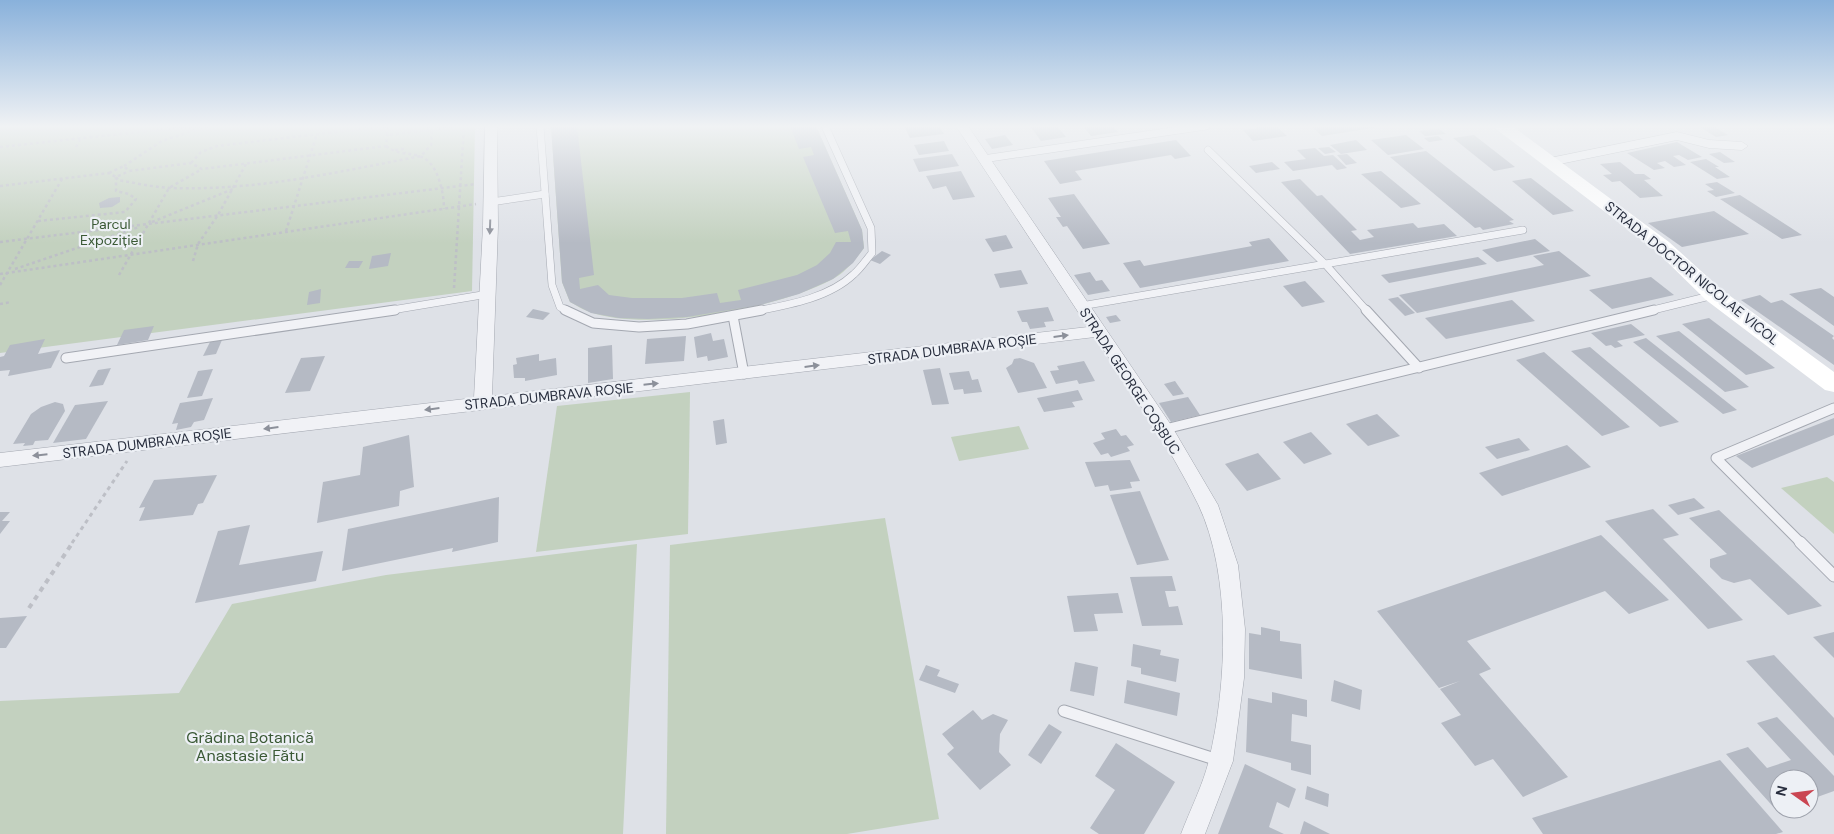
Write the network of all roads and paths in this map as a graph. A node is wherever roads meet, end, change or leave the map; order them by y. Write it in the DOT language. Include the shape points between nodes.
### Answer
graph roads {
  1 [pos="176,165"];
  2 [pos="195,165"];
  3 [pos="229,165"];
  4 [pos="245,165"];
  5 [pos="308,165"];
  6 [pos="373,165"];
  7 [pos="430,165"];
  8 [pos="461,165"];
  9 [pos="492,165"];
  10 [pos="543,165"];
  11 [pos="843,165"];
  12 [pos="987,165"];
  13 [pos="1223,165"];
  14 [pos="1554,165"];
  15 [pos="124,166"];
  16 [pos="202,168"];
  17 [pos="129,171"];
  18 [pos="109,173"];
  19 [pos="116,177"];
  20 [pos="303,178"];
  21 [pos="62,179"];
  22 [pos="492,182"];
  23 [pos="0,186"];
  24 [pos="460,186"];
  25 [pos="168,188"];
  26 [pos="233,188"];
  27 [pos="444,188"];
  28 [pos="545,194"];
  29 [pos="491,202"];
  30 [pos="294,206"];
  31 [pos="459,207"];
  32 [pos="444,209"];
  33 [pos="218,215"];
  34 [pos="38,221"];
  35 [pos="147,224"];
  36 [pos="1523,230"];
  37 [pos="286,231"];
  38 [pos="28,238"];
  39 [pos="0,242"];
  40 [pos="198,244"];
  41 [pos="132,254"];
  42 [pos="193,261"];
  43 [pos="1326,265"];
  44 [pos="7,272"];
  45 [pos="0,274"];
  46 [pos="119,275"];
  47 [pos="0,285"];
  48 [pos="488,294"];
  49 [pos="1714,295"];
  50 [pos="11,302"];
  51 [pos="453,302"];
  52 [pos="0,304"];
  53 [pos="1081,306"];
  54 [pos="732,316"];
  55 [pos="1099,332"];
  56 [pos="66,358"];
  57 [pos="1419,368"];
  58 [pos="744,374"];
  59 [pos="1834,384"];
  60 [pos="481,403"];
  61 [pos="1834,408"];
  62 [pos="1165,429"];
  63 [pos="139,444"];
  64 [pos="0,460"];
  65 [pos="1834,576"];
  66 [pos="29,608"];
  67 [pos="1064,711"];
  68 [pos="1221,761"];
  69 [pos="1193,834"];
  1 -- 17 [label="path"];
  2 -- 16 [label="path"];
  3 -- 16 [label="path"];
  4 -- 26 [label="path"];
  5 -- 20 [label="path"];
  6 -- 20 [label="path"];
  7 -- 27 [label="path" via="438,173"];
  8 -- 24 [label="path"];
  9 -- 22 [label="street"];
  10 -- 28 [label="lane"];
  11 -- 54 [label="lane" via="871,228 872,253 853,275 823,293 786,305"];
  12 -- 53 [label="street, STRADA GEORGE COȘBUC"];
  13 -- 43 [label="lane"];
  14 -- 49 [label="street, STRADA DOCTOR NICOLAE VICOL" via="1662,246"];
  15 -- 17 [label="path"];
  15 -- 18 [label="path"];
  16 -- 25 [label="path"];
  17 -- 19 [label="path"];
  18 -- 19 [label="path"];
  18 -- 21 [label="path"];
  19 -- 25 [label="path" via="118,180"];
  19 -- 34 [label="path" via="116,191 136,198 126,212"];
  20 -- 26 [label="path"];
  20 -- 30 [label="path"];
  21 -- 23 [label="path"];
  21 -- 34 [label="path"];
  22 -- 24 [label="path"];
  22 -- 29 [label="street"];
  24 -- 27 [label="path"];
  24 -- 31 [label="path"];
  25 -- 26 [label="path"];
  25 -- 35 [label="path"];
  26 -- 33 [label="path"];
  26 -- 35 [label="path"];
  27 -- 30 [label="path"];
  27 -- 32 [label="path"];
  28 -- 29 [label="lane"];
  28 -- 54 [label="lane" via="552,285 560,307 593,323 639,327 687,324"];
  29 -- 31 [label="path"];
  29 -- 48 [label="street, one-way"];
  30 -- 33 [label="path"];
  30 -- 37 [label="path"];
  31 -- 32 [label="path"];
  31 -- 51 [label="path"];
  32 -- 37 [label="path"];
  33 -- 35 [label="path"];
  33 -- 40 [label="path"];
  34 -- 38 [label="path"];
  35 -- 38 [label="path"];
  35 -- 41 [label="path"];
  35 -- 44 [label="path"];
  36 -- 43 [label="lane"];
  37 -- 40 [label="path"];
  38 -- 39 [label="path"];
  38 -- 44 [label="path"];
  40 -- 41 [label="path"];
  40 -- 42 [label="path"];
  41 -- 44 [label="path"];
  41 -- 46 [label="path"];
  43 -- 53 [label="lane"];
  43 -- 57 [label="lane"];
  44 -- 45 [label="path"];
  44 -- 47 [label="path"];
  48 -- 51 [label="lane"];
  48 -- 60 [label="street"];
  49 -- 57 [label="lane"];
  49 -- 59 [label="street, STRADA DOCTOR NICOLAE VICOL"];
  50 -- 52 [label="path"];
  51 -- 56 [label="lane"];
  53 -- 55 [label="street, STRADA GEORGE COȘBUC"];
  54 -- 58 [label="lane"];
  58 -- 55 [label="street, STRADA DUMBRAVA ROȘIE, one-way"];
  55 -- 62 [label="street, STRADA GEORGE COȘBUC"];
  57 -- 62 [label="lane"];
  60 -- 58 [label="street, STRADA DUMBRAVA ROȘIE, one-way"];
  60 -- 63 [label="street, STRADA DUMBRAVA ROȘIE, one-way"];
  61 -- 65 [label="lane" via="1716,458"];
  62 -- 68 [label="street, STRADA GEORGE COȘBUC" via="1208,505 1228,565 1234,630 1233,678"];
  63 -- 64 [label="street, STRADA DUMBRAVA ROȘIE, one-way"];
  63 -- 66 [label="path"];
  67 -- 68 [label="lane"];
  68 -- 69 [label="street, STRADA GEORGE COȘBUC"];
}
